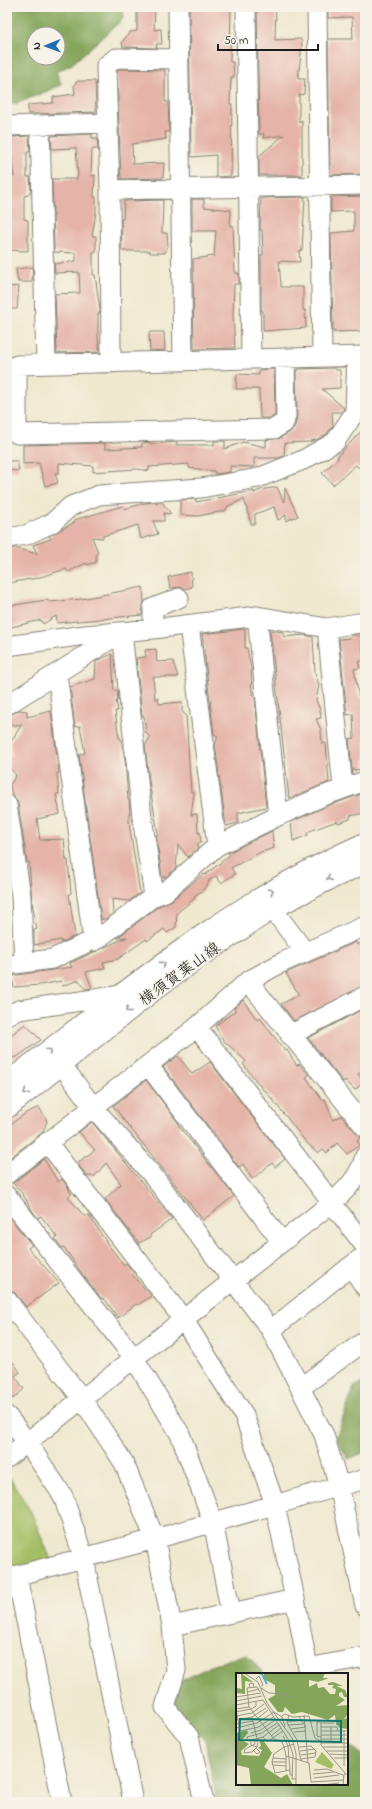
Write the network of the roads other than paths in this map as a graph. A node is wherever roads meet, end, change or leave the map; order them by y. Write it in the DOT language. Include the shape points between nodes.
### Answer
graph roads {
  1 [pos="178,7"];
  2 [pos="246,7"];
  3 [pos="317,7"];
  4 [pos="178,59"];
  5 [pos="107,123"];
  6 [pos="40,125"];
  7 [pos="7,126"];
  8 [pos="365,185"];
  9 [pos="320,186"];
  10 [pos="249,187"];
  11 [pos="181,189"];
  12 [pos="110,190"];
  13 [pos="361,356"];
  14 [pos="322,357"];
  15 [pos="285,358"];
  16 [pos="252,359"];
  17 [pos="183,361"];
  18 [pos="111,362"];
  19 [pos="46,364"];
  20 [pos="7,538"];
  21 [pos="179,598"];
  22 [pos="258,616"];
  23 [pos="365,622"];
  24 [pos="189,625"];
  25 [pos="327,628"];
  26 [pos="153,629"];
  27 [pos="122,632"];
  28 [pos="7,646"];
  29 [pos="57,674"];
  30 [pos="7,706"];
  31 [pos="365,781"];
  32 [pos="344,788"];
  33 [pos="7,805"];
  34 [pos="278,816"];
  35 [pos="365,844"];
  36 [pos="217,846"];
  37 [pos="365,862"];
  38 [pos="154,896"];
  39 [pos="272,908"];
  40 [pos="365,926"];
  41 [pos="93,940"];
  42 [pos="305,952"];
  43 [pos="15,964"];
  44 [pos="248,981"];
  45 [pos="122,995"];
  46 [pos="365,996"];
  47 [pos="7,1015"];
  48 [pos="197,1027"];
  49 [pos="290,1035"];
  50 [pos="61,1064"];
  51 [pos="148,1065"];
  52 [pos="7,1084"];
  53 [pos="7,1106"];
  54 [pos="93,1107"];
  55 [pos="365,1127"];
  56 [pos="47,1142"];
  57 [pos="365,1156"];
  58 [pos="7,1174"];
  59 [pos="7,1196"];
  60 [pos="333,1202"];
  61 [pos="282,1242"];
  62 [pos="365,1246"];
  63 [pos="358,1261"];
  64 [pos="232,1281"];
  65 [pos="365,1287"];
  66 [pos="7,1300"];
  67 [pos="184,1319"];
  68 [pos="271,1330"];
  69 [pos="365,1341"];
  70 [pos="134,1358"];
  71 [pos="301,1387"];
  72 [pos="82,1399"];
  73 [pos="7,1416"];
  74 [pos="27,1442"];
  75 [pos="7,1458"];
  76 [pos="365,1480"];
  77 [pos="339,1486"];
  78 [pos="275,1505"];
  79 [pos="213,1522"];
  80 [pos="155,1539"];
  81 [pos="359,1548"];
  82 [pos="84,1559"];
  83 [pos="12,1577"];
  84 [pos="296,1599"];
  85 [pos="365,1604"];
  86 [pos="231,1613"];
  87 [pos="172,1626"];
  88 [pos="365,1657"];
  89 [pos="62,1802"];
  90 [pos="133,1802"];
  91 [pos="204,1802"];
  1 -- 4 [label="street"];
  2 -- 10 [label="street"];
  3 -- 9 [label="street"];
  4 -- 5 [label="street" via="116,58 106,66"];
  4 -- 11 [label="street"];
  5 -- 6 [label="street"];
  5 -- 12 [label="street"];
  6 -- 7 [label="street"];
  6 -- 19 [label="street"];
  8 -- 9 [label="street"];
  9 -- 10 [label="street"];
  9 -- 14 [label="street"];
  10 -- 11 [label="street"];
  10 -- 16 [label="street"];
  11 -- 12 [label="street"];
  11 -- 17 [label="street"];
  12 -- 18 [label="street"];
  13 -- 14 [label="street"];
  13 -- 20 [label="street" via="355,412 335,442 303,460 258,478 201,488 99,495 71,506 52,523 26,535"];
  14 -- 15 [label="street"];
  15 -- 16 [label="street"];
  15 -- 19 [label="street" via="286,416 284,423 274,429 17,434 17,365"];
  16 -- 17 [label="street"];
  17 -- 18 [label="street"];
  18 -- 19 [label="street"];
  21 -- 26 [label="street" via="153,608"];
  22 -- 24 [label="street"];
  22 -- 25 [label="street"];
  22 -- 34 [label="street"];
  23 -- 25 [label="street"];
  24 -- 26 [label="street"];
  24 -- 36 [label="street"];
  25 -- 32 [label="street"];
  26 -- 27 [label="street"];
  27 -- 28 [label="street"];
  27 -- 29 [label="street"];
  27 -- 38 [label="street" via="142,817"];
  29 -- 30 [label="street"];
  29 -- 41 [label="street"];
  31 -- 32 [label="street"];
  32 -- 34 [label="street"];
  33 -- 43 [label="street" via="20,896"];
  34 -- 36 [label="street"];
  45 -- 35 [label="main road, 横須賀葉山線, one-way" via="205,933 277,887"];
  36 -- 38 [label="street" via="164,892"];
  37 -- 39 [label="main road, 横須賀葉山線, one-way"];
  38 -- 41 [label="street"];
  39 -- 42 [label="street"];
  39 -- 50 [label="main road, 横須賀葉山線, one-way" via="159,985"];
  40 -- 42 [label="street"];
  41 -- 43 [label="street" via="52,958"];
  42 -- 44 [label="street"];
  44 -- 48 [label="street"];
  44 -- 49 [label="street"];
  45 -- 47 [label="street" via="19,1010"];
  52 -- 45 [label="main road, 横須賀葉山線, one-way"];
  46 -- 49 [label="street"];
  48 -- 51 [label="street"];
  48 -- 60 [label="street"];
  49 -- 55 [label="street"];
  50 -- 53 [label="main road, 横須賀葉山線, one-way"];
  50 -- 54 [label="street"];
  51 -- 54 [label="street"];
  51 -- 61 [label="street"];
  54 -- 56 [label="street"];
  54 -- 64 [label="street" via="154,1177"];
  56 -- 58 [label="street"];
  56 -- 67 [label="street"];
  57 -- 60 [label="street" via="362,1168 348,1188"];
  59 -- 70 [label="street"];
  60 -- 61 [label="street"];
  60 -- 62 [label="street"];
  61 -- 64 [label="street"];
  63 -- 65 [label="street"];
  63 -- 68 [label="street"];
  64 -- 67 [label="street"];
  64 -- 68 [label="street"];
  66 -- 72 [label="street"];
  67 -- 70 [label="street"];
  67 -- 78 [label="street" via="244,1414"];
  68 -- 71 [label="street"];
  69 -- 71 [label="street"];
  70 -- 72 [label="street"];
  70 -- 79 [label="street" via="180,1434"];
  71 -- 77 [label="street" via="324,1435"];
  72 -- 74 [label="street"];
  72 -- 80 [label="street" via="124,1463"];
  73 -- 74 [label="street"];
  74 -- 75 [label="street"];
  74 -- 82 [label="street" via="63,1496"];
  76 -- 77 [label="street"];
  77 -- 78 [label="street"];
  77 -- 81 [label="street"];
  78 -- 79 [label="street"];
  78 -- 84 [label="street"];
  79 -- 80 [label="street"];
  79 -- 86 [label="street"];
  80 -- 82 [label="street"];
  80 -- 87 [label="street"];
  81 -- 85 [label="street"];
  82 -- 83 [label="street"];
  82 -- 90 [label="street"];
  83 -- 89 [label="street"];
  84 -- 86 [label="street"];
  84 -- 88 [label="street" via="308,1668"];
  86 -- 87 [label="street"];
  87 -- 91 [label="street" via="176,1670 165,1707 189,1737"];
}
